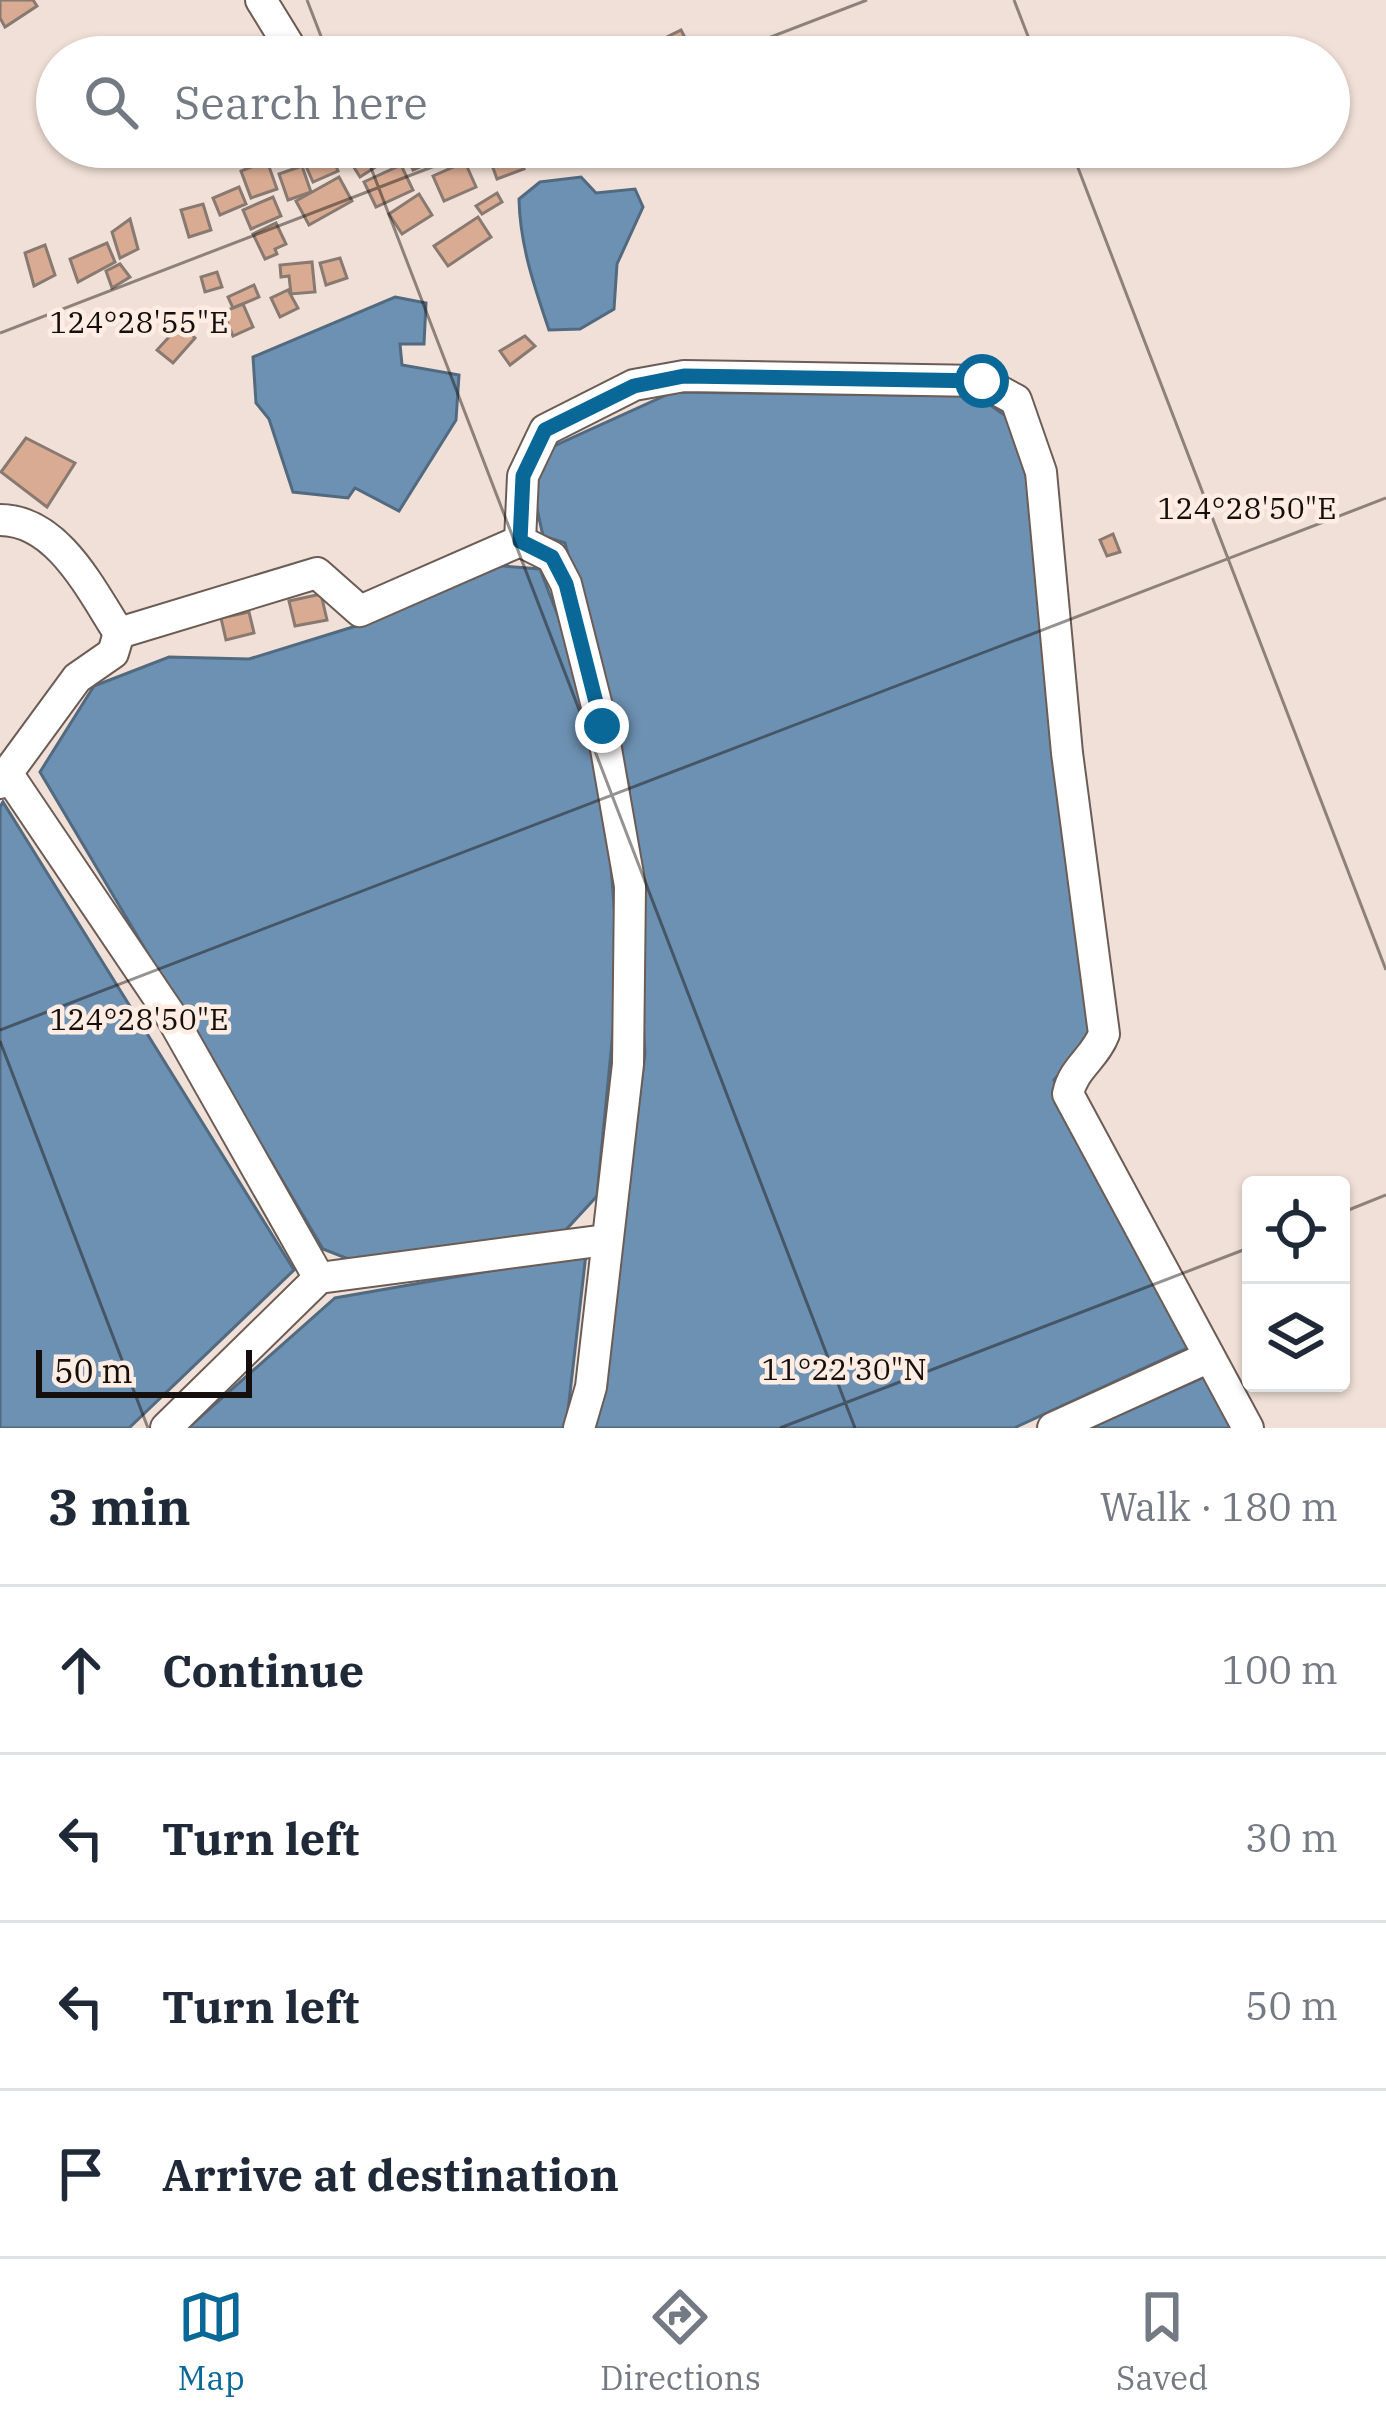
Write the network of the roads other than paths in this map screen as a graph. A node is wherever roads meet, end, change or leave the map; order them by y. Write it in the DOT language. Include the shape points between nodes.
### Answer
graph roads {
  1 [pos="261,0"];
  2 [pos="283,36"];
  3 [pos="0,520"];
  4 [pos="520,541"];
  5 [pos="119,633"];
  6 [pos="4,778"];
  7 [pos="606,1240"];
  8 [pos="319,1277"];
  9 [pos="1210,1357"];
  10 [pos="166,1428"];
  11 [pos="579,1428"];
  12 [pos="1053,1428"];
  13 [pos="1248,1428"];
  1 -- 2 [label="street"];
  3 -- 5 [label="street" via="44,531"];
  4 -- 5 [label="street" via="360,611 317,573"];
  4 -- 7 [label="street" via="552,557 566,584 630,886 628,1064"];
  4 -- 9 [label="street" via="523,476 545,430 634,386 684,376 982,381 1016,400 1041,472 1105,1034 1072,1076 1068,1094"];
  5 -- 6 [label="street" via="112,653 77,678"];
  6 -- 8 [label="street" via="169,1013"];
  7 -- 8 [label="street"];
  7 -- 11 [label="street" via="591,1387"];
  8 -- 10 [label="street"];
  9 -- 12 [label="street"];
  9 -- 13 [label="street"];
}
